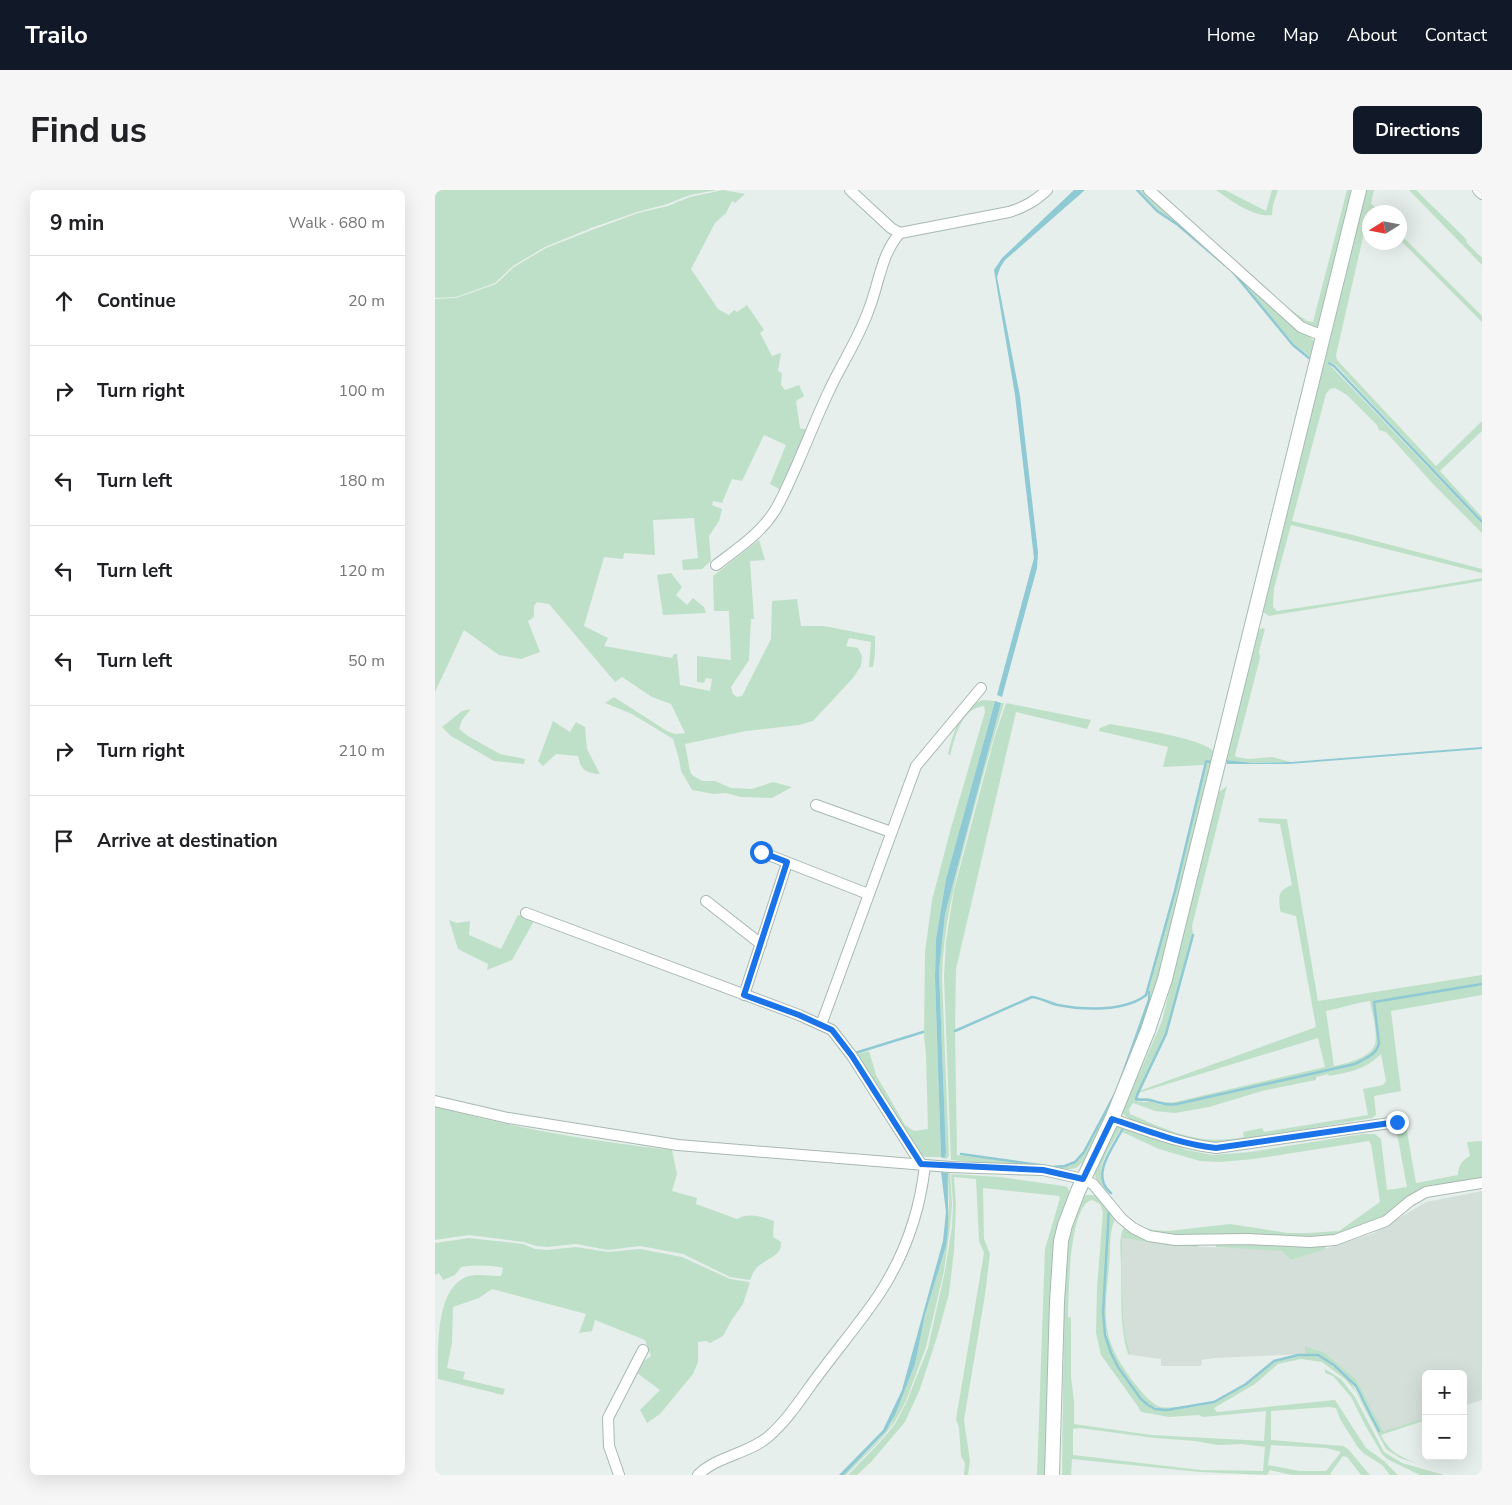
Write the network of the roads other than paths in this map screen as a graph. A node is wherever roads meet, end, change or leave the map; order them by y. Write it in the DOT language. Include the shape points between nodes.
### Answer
graph roads {
  1 [pos="850,190"];
  2 [pos="1047,190"];
  3 [pos="1149,190"];
  4 [pos="1359,190"];
  5 [pos="1478,190"];
  6 [pos="1482,194"];
  7 [pos="900,232"];
  8 [pos="1323,336"];
  9 [pos="716,565"];
  10 [pos="981,688"];
  11 [pos="815,806"];
  12 [pos="891,832"];
  13 [pos="761,852"];
  14 [pos="787,862"];
  15 [pos="868,894"];
  16 [pos="706,901"];
  17 [pos="526,913"];
  18 [pos="761,944"];
  19 [pos="744,995"];
  20 [pos="821,1025"];
  21 [pos="435,1101"];
  22 [pos="1112,1119"];
  23 [pos="1397,1122"];
  24 [pos="923,1164"];
  25 [pos="1083,1179"];
  26 [pos="1482,1183"];
  27 [pos="643,1350"];
  28 [pos="619,1475"];
  29 [pos="698,1475"];
  30 [pos="1052,1475"];
  1 -- 7 [label="street" via="891,228"];
  2 -- 7 [label="street" via="1025,207 1009,212"];
  3 -- 8 [label="street" via="1301,327"];
  4 -- 8 [label="main road"];
  5 -- 6 [label="street"];
  7 -- 9 [label="street" via="889,246 869,310 775,511 749,539"];
  8 -- 22 [label="main road" via="1165,979"];
  10 -- 12 [label="street" via="916,766"];
  11 -- 12 [label="street"];
  12 -- 15 [label="street"];
  13 -- 14 [label="street"];
  14 -- 15 [label="street"];
  14 -- 18 [label="street"];
  15 -- 20 [label="street"];
  16 -- 18 [label="street"];
  17 -- 19 [label="street"];
  18 -- 19 [label="street"];
  19 -- 20 [label="street"];
  20 -- 24 [label="street" via="832,1030 852,1056"];
  21 -- 24 [label="street" via="509,1118 677,1145"];
  22 -- 23 [label="street" via="1199,1146 1216,1148"];
  22 -- 25 [label="main road"];
  24 -- 25 [label="street" via="1043,1170"];
  24 -- 29 [label="street" via="916,1216 879,1295 788,1416 767,1437"];
  25 -- 26 [label="street" via="1093,1184 1121,1218 1149,1236 1175,1240 1310,1242 1335,1240 1386,1221 1426,1192"];
  25 -- 30 [label="main road" via="1061,1241"];
  27 -- 28 [label="street" via="608,1418 609,1446"];
}
